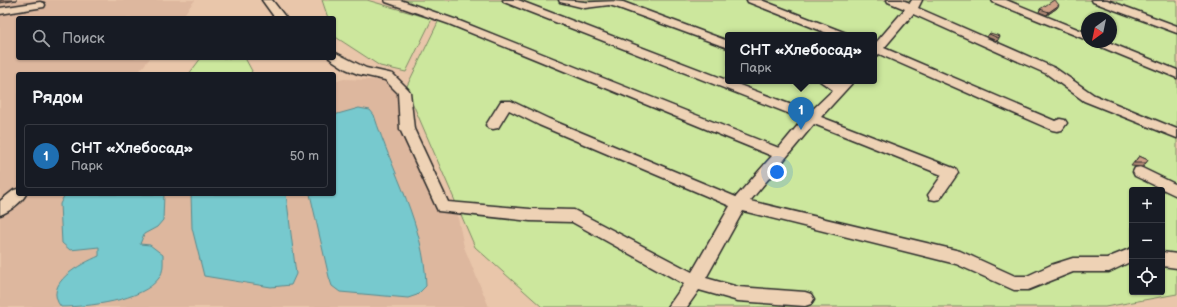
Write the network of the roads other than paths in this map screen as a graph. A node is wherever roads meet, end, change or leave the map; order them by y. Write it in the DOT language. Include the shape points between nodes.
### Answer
graph roads {
  1 [pos="267,0"];
  2 [pos="390,0"];
  3 [pos="508,0"];
  4 [pos="564,0"];
  5 [pos="752,0"];
  6 [pos="892,0"];
  7 [pos="996,0"];
  8 [pos="1097,0"];
  9 [pos="40,5"];
  10 [pos="915,5"];
  11 [pos="0,12"];
  12 [pos="279,16"];
  13 [pos="1177,30"];
  14 [pos="834,32"];
  15 [pos="1081,35"];
  16 [pos="725,44"];
  17 [pos="877,48"];
  18 [pos="1113,48"];
  19 [pos="877,51"];
  20 [pos="336,57"];
  21 [pos="1177,74"];
  22 [pos="845,85"];
  23 [pos="812,118"];
  24 [pos="1060,123"];
  25 [pos="493,125"];
  26 [pos="1177,134"];
  27 [pos="780,154"];
  28 [pos="1140,172"];
  29 [pos="1177,191"];
  30 [pos="935,195"];
  31 [pos="16,196"];
  32 [pos="739,204"];
  33 [pos="0,209"];
  34 [pos="1129,255"];
  35 [pos="1165,260"];
  36 [pos="1177,261"];
  37 [pos="694,282"];
  38 [pos="805,299"];
  39 [pos="677,307"];
  1 -- 12 [label="lane"];
  2 -- 27 [label="lane" via="453,22"];
  3 -- 23 [label="lane"];
  4 -- 16 [label="lane" via="584,5 609,2 619,4"];
  5 -- 14 [label="lane"];
  6 -- 10 [label="lane"];
  7 -- 15 [label="lane"];
  8 -- 13 [label="lane"];
  9 -- 11 [label="lane"];
  10 -- 17 [label="lane"];
  10 -- 26 [label="lane" via="1051,71 1089,98"];
  18 -- 21 [label="lane"];
  19 -- 24 [label="lane" via="927,69 1050,124 1057,126"];
  20 -- 37 [label="lane" via="362,71 389,77 404,92 407,129 443,207 530,215 574,216"];
  22 -- 23 [label="lane"];
  23 -- 27 [label="lane"];
  23 -- 30 [label="lane" via="951,174"];
  25 -- 32 [label="lane" via="506,104"];
  27 -- 32 [label="lane"];
  28 -- 29 [label="lane"];
  31 -- 33 [label="lane"];
  32 -- 34 [label="lane" via="960,258 1014,283 1028,283 1073,265 1109,265"];
  32 -- 37 [label="lane"];
  35 -- 36 [label="lane"];
  37 -- 38 [label="lane" via="738,294"];
  37 -- 39 [label="lane"];
}
